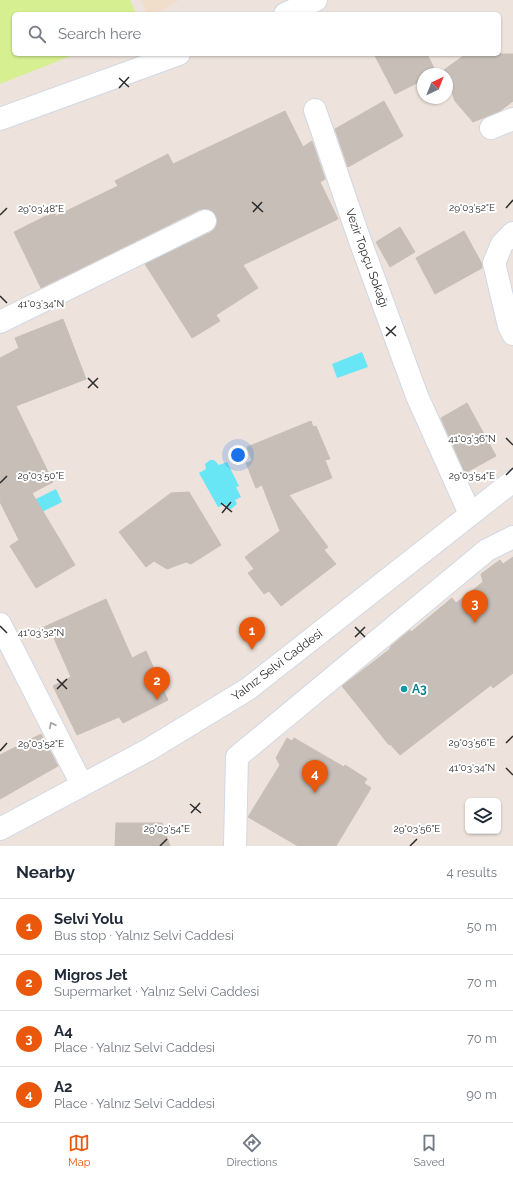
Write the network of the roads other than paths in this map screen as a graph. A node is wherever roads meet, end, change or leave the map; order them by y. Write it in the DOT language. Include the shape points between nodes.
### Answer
graph roads {
  1 [pos="316,0"];
  2 [pos="290,12"];
  3 [pos="173,56"];
  4 [pos="315,110"];
  5 [pos="0,119"];
  6 [pos="513,119"];
  7 [pos="491,128"];
  8 [pos="205,221"];
  9 [pos="513,233"];
  10 [pos="0,322"];
  11 [pos="513,334"];
  12 [pos="513,481"];
  13 [pos="470,514"];
  14 [pos="513,537"];
  15 [pos="0,624"];
  16 [pos="82,785"];
  17 [pos="0,829"];
  18 [pos="235,846"];
  1 -- 2 [label="street"];
  3 -- 5 [label="street"];
  4 -- 13 [label="street, Vezir Topçu Sokağı" via="417,396"];
  6 -- 7 [label="street"];
  8 -- 10 [label="street"];
  9 -- 11 [label="street" via="502,244 494,263"];
  12 -- 13 [label="street, Yalnız Selvi Caddesi"];
  13 -- 16 [label="street, Yalnız Selvi Caddesi" via="248,689 148,750"];
  14 -- 18 [label="street" via="487,550 237,757"];
  16 -- 15 [label="street, one-way"];
  16 -- 17 [label="street, Yalnız Selvi Caddesi"];
}
